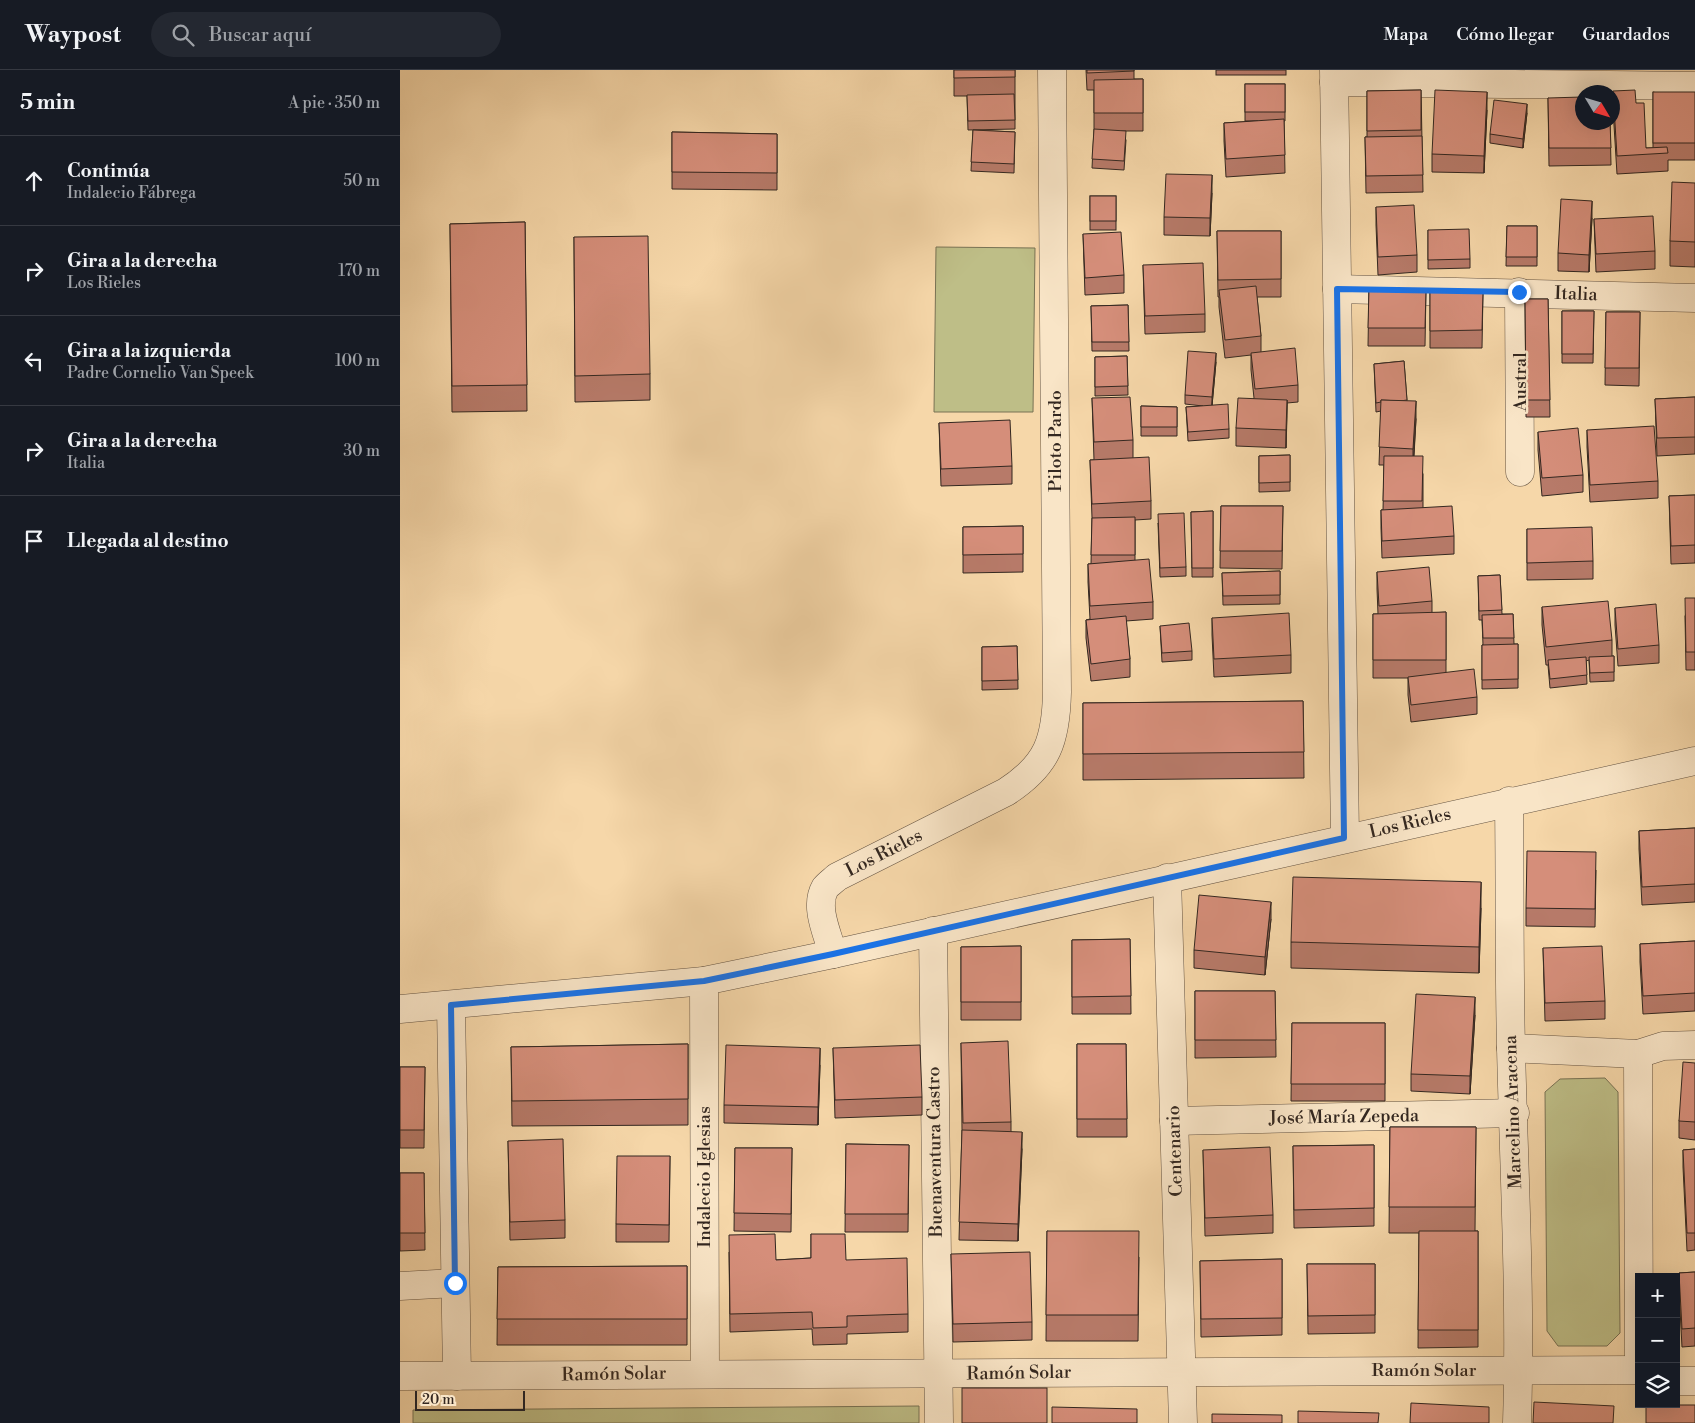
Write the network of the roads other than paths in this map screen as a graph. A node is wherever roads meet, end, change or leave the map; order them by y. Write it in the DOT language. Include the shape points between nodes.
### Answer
graph roads {
  1 [pos="1052,70"];
  2 [pos="1334,76"];
  3 [pos="1695,86"];
  4 [pos="1337,289"];
  5 [pos="1519,292"];
  6 [pos="1695,298"];
  7 [pos="1520,472"];
  8 [pos="1695,761"];
  9 [pos="1006,792"];
  10 [pos="1509,801"];
  11 [pos="1344,838"];
  12 [pos="1167,878"];
  13 [pos="933,931"];
  14 [pos="833,954"];
  15 [pos="704,981"];
  16 [pos="451,1005"];
  17 [pos="400,1009"];
  18 [pos="1695,1045"];
  19 [pos="1511,1048"];
  20 [pos="1638,1054"];
  21 [pos="1515,1113"];
  22 [pos="1174,1121"];
  23 [pos="455,1283"];
  24 [pos="400,1286"];
  25 [pos="1639,1363"];
  26 [pos="1519,1369"];
  27 [pos="1635,1370"];
  28 [pos="1181,1371"];
  29 [pos="705,1373"];
  30 [pos="938,1373"];
  31 [pos="400,1376"];
  32 [pos="457,1376"];
  33 [pos="1695,1380"];
  34 [pos="1680,1381"];
  35 [pos="939,1423"];
  36 [pos="1183,1423"];
  37 [pos="1517,1423"];
  1 -- 9 [label="street, Piloto Pardo" via="1057,716 1048,750 1037,767"];
  2 -- 3 [label="street"];
  2 -- 4 [label="street"];
  4 -- 5 [label="street, Italia"];
  4 -- 11 [label="street"];
  5 -- 6 [label="street, Italia"];
  5 -- 7 [label="street, Austral"];
  8 -- 10 [label="street, Los Rieles"];
  9 -- 14 [label="street, Los Rieles" via="837,877 825,888 821,914"];
  10 -- 11 [label="street, Los Rieles"];
  10 -- 19 [label="street, Marcelino Aracena"];
  11 -- 12 [label="street, Los Rieles"];
  12 -- 13 [label="street, Los Rieles"];
  12 -- 22 [label="street, Centenario"];
  13 -- 14 [label="street, Los Rieles"];
  13 -- 30 [label="street, Buenaventura Castro"];
  14 -- 15 [label="street, Los Rieles"];
  15 -- 16 [label="street, Los Rieles"];
  15 -- 29 [label="street, Indalecio Iglesias"];
  16 -- 17 [label="street, Los Rieles"];
  16 -- 23 [label="street"];
  18 -- 20 [label="street" via="1663,1046"];
  19 -- 20 [label="street"];
  19 -- 21 [label="street, Marcelino Aracena"];
  20 -- 25 [label="street"];
  21 -- 22 [label="street, José María Zepeda"];
  21 -- 26 [label="street, Marcelino Aracena"];
  22 -- 28 [label="street, Centenario"];
  23 -- 24 [label="street"];
  23 -- 32 [label="street"];
  26 -- 27 [label="street, Ramón Solar"];
  26 -- 28 [label="street, Ramón Solar"];
  26 -- 37 [label="street, Marcelino Aracena"];
  28 -- 30 [label="street, Ramón Solar"];
  28 -- 36 [label="street, Centenario"];
  29 -- 30 [label="street, Ramón Solar"];
  29 -- 32 [label="street, Ramón Solar"];
  30 -- 35 [label="street, Buenaventura Castro"];
  31 -- 32 [label="street, Ramón Solar"];
  33 -- 34 [label="street"];
}
